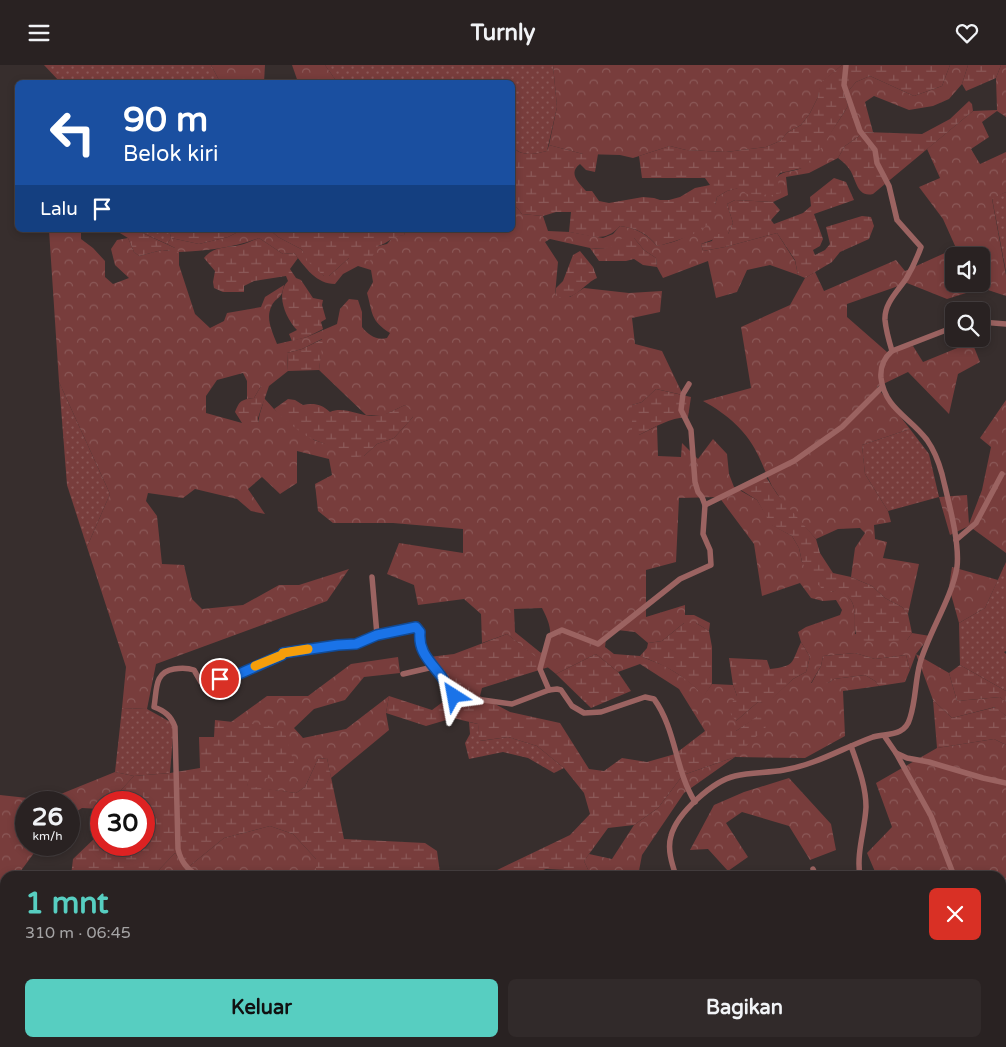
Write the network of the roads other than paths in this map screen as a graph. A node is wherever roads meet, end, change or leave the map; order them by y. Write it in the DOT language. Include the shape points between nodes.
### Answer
graph roads {
  1 [pos="846,65"];
  2 [pos="990,323"];
  3 [pos="1006,324"];
  4 [pos="945,330"];
  5 [pos="892,351"];
  6 [pos="689,384"];
  7 [pos="882,387"];
  8 [pos="1002,474"];
  9 [pos="705,505"];
  10 [pos="956,540"];
  11 [pos="372,577"];
  12 [pos="377,635"];
  13 [pos="433,667"];
  14 [pos="403,674"];
  15 [pos="550,690"];
  16 [pos="885,737"];
  17 [pos="851,746"];
  18 [pos="896,753"];
  19 [pos="1006,783"];
  20 [pos="695,803"];
  21 [pos="190,871"];
  22 [pos="674,871"];
  23 [pos="859,871"];
  24 [pos="952,871"];
  1 -- 5 [label="street" via="844,85 860,131 874,150 889,186 895,216 921,247 887,309 885,319"];
  2 -- 3 [label="street"];
  4 -- 5 [label="street"];
  5 -- 7 [label="street" via="881,367"];
  6 -- 9 [label="street" via="683,394 681,410 691,430 695,483"];
  7 -- 9 [label="street" via="842,427 794,461"];
  7 -- 10 [label="street" via="889,402 921,432 932,449 942,474"];
  8 -- 10 [label="street" via="976,523"];
  9 -- 15 [label="street" via="703,534 710,550 711,565 680,579 598,644 562,630 549,636 540,669"];
  10 -- 16 [label="street" via="956,569 920,663 909,722 900,731"];
  11 -- 12 [label="street"];
  12 -- 13 [label="street" via="416,627 424,655"];
  12 -- 21 [label="street" via="356,644 283,653 230,678 201,682 194,670 179,668 166,670 159,676 154,707 171,717 175,727 178,849 180,860"];
  13 -- 14 [label="street"];
  13 -- 15 [label="street" via="454,696 512,704"];
  15 -- 20 [label="street" via="561,690 572,706 584,713 601,712 645,697 654,699 661,709 679,769"];
  16 -- 17 [label="street" via="874,737"];
  16 -- 18 [label="street"];
  17 -- 20 [label="street" via="784,770 734,776 720,782"];
  17 -- 23 [label="street" via="865,792"];
  18 -- 19 [label="street"];
  18 -- 24 [label="street" via="931,816"];
  20 -- 22 [label="street" via="678,821 670,837"];
}
